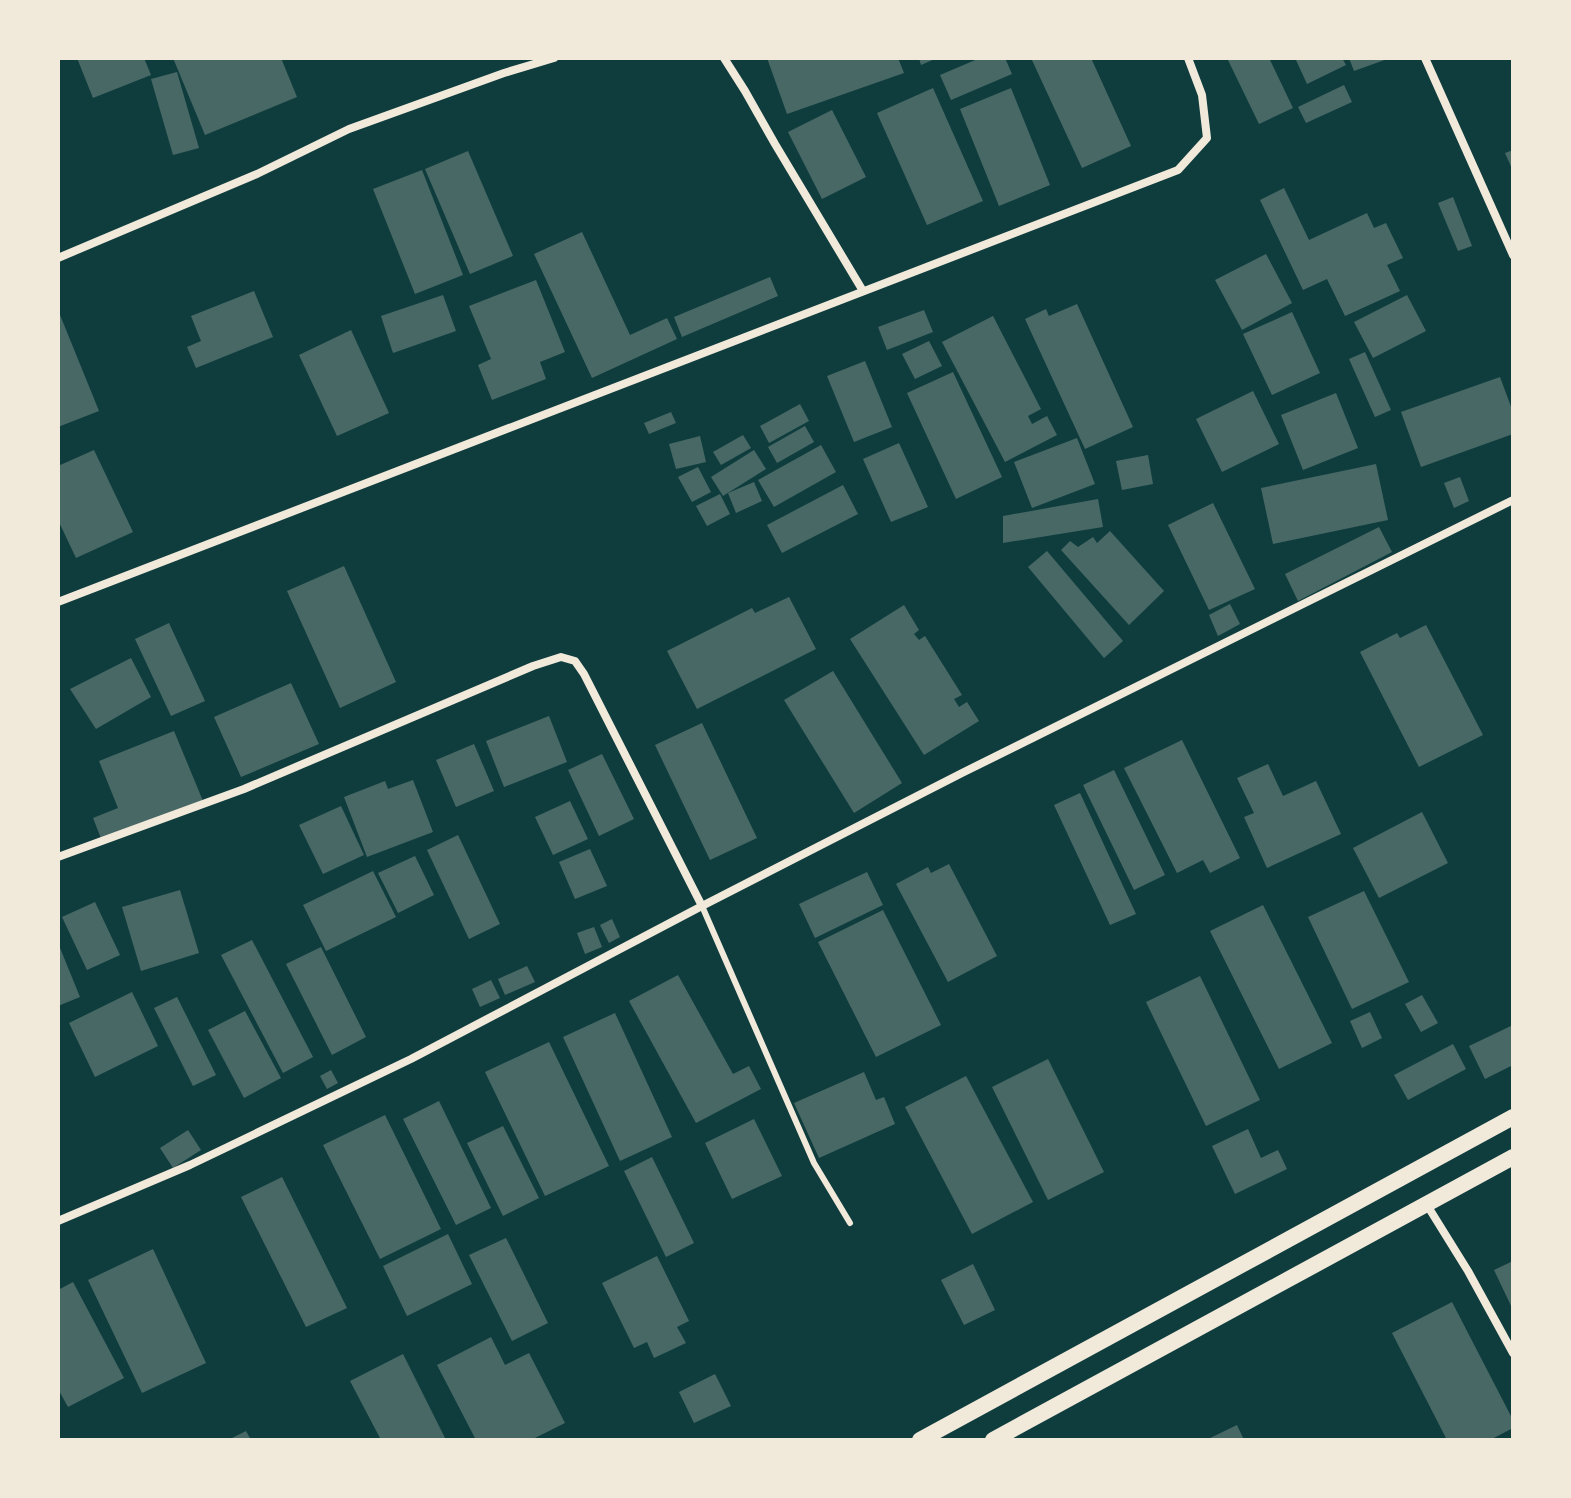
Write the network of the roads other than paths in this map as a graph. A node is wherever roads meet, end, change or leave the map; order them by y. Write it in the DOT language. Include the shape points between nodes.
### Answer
graph roads {
  1 [pos="554,58"];
  2 [pos="724,58"];
  3 [pos="1188,58"];
  4 [pos="1425,58"];
  5 [pos="1513,255"];
  6 [pos="58,258"];
  7 [pos="863,291"];
  8 [pos="1513,500"];
  9 [pos="58,602"];
  10 [pos="58,857"];
  11 [pos="702,906"];
  12 [pos="1513,1117"];
  13 [pos="1513,1157"];
  14 [pos="1427,1205"];
  15 [pos="58,1221"];
  16 [pos="850,1223"];
  17 [pos="1513,1353"];
  18 [pos="920,1440"];
  19 [pos="993,1440"];
  1 -- 6 [label="street" via="349,129"];
  2 -- 7 [label="street"];
  3 -- 7 [label="street" via="1202,95 1207,138 1178,170"];
  4 -- 5 [label="street"];
  7 -- 9 [label="street"];
  8 -- 11 [label="street"];
  10 -- 11 [label="street" via="244,789 561,657 575,661 584,674"];
  11 -- 15 [label="street" via="411,1059 190,1165"];
  11 -- 16 [label="lane" via="814,1163"];
  12 -- 18 [label="main road"];
  13 -- 14 [label="main road"];
  14 -- 17 [label="street"];
  14 -- 19 [label="main road"];
}
